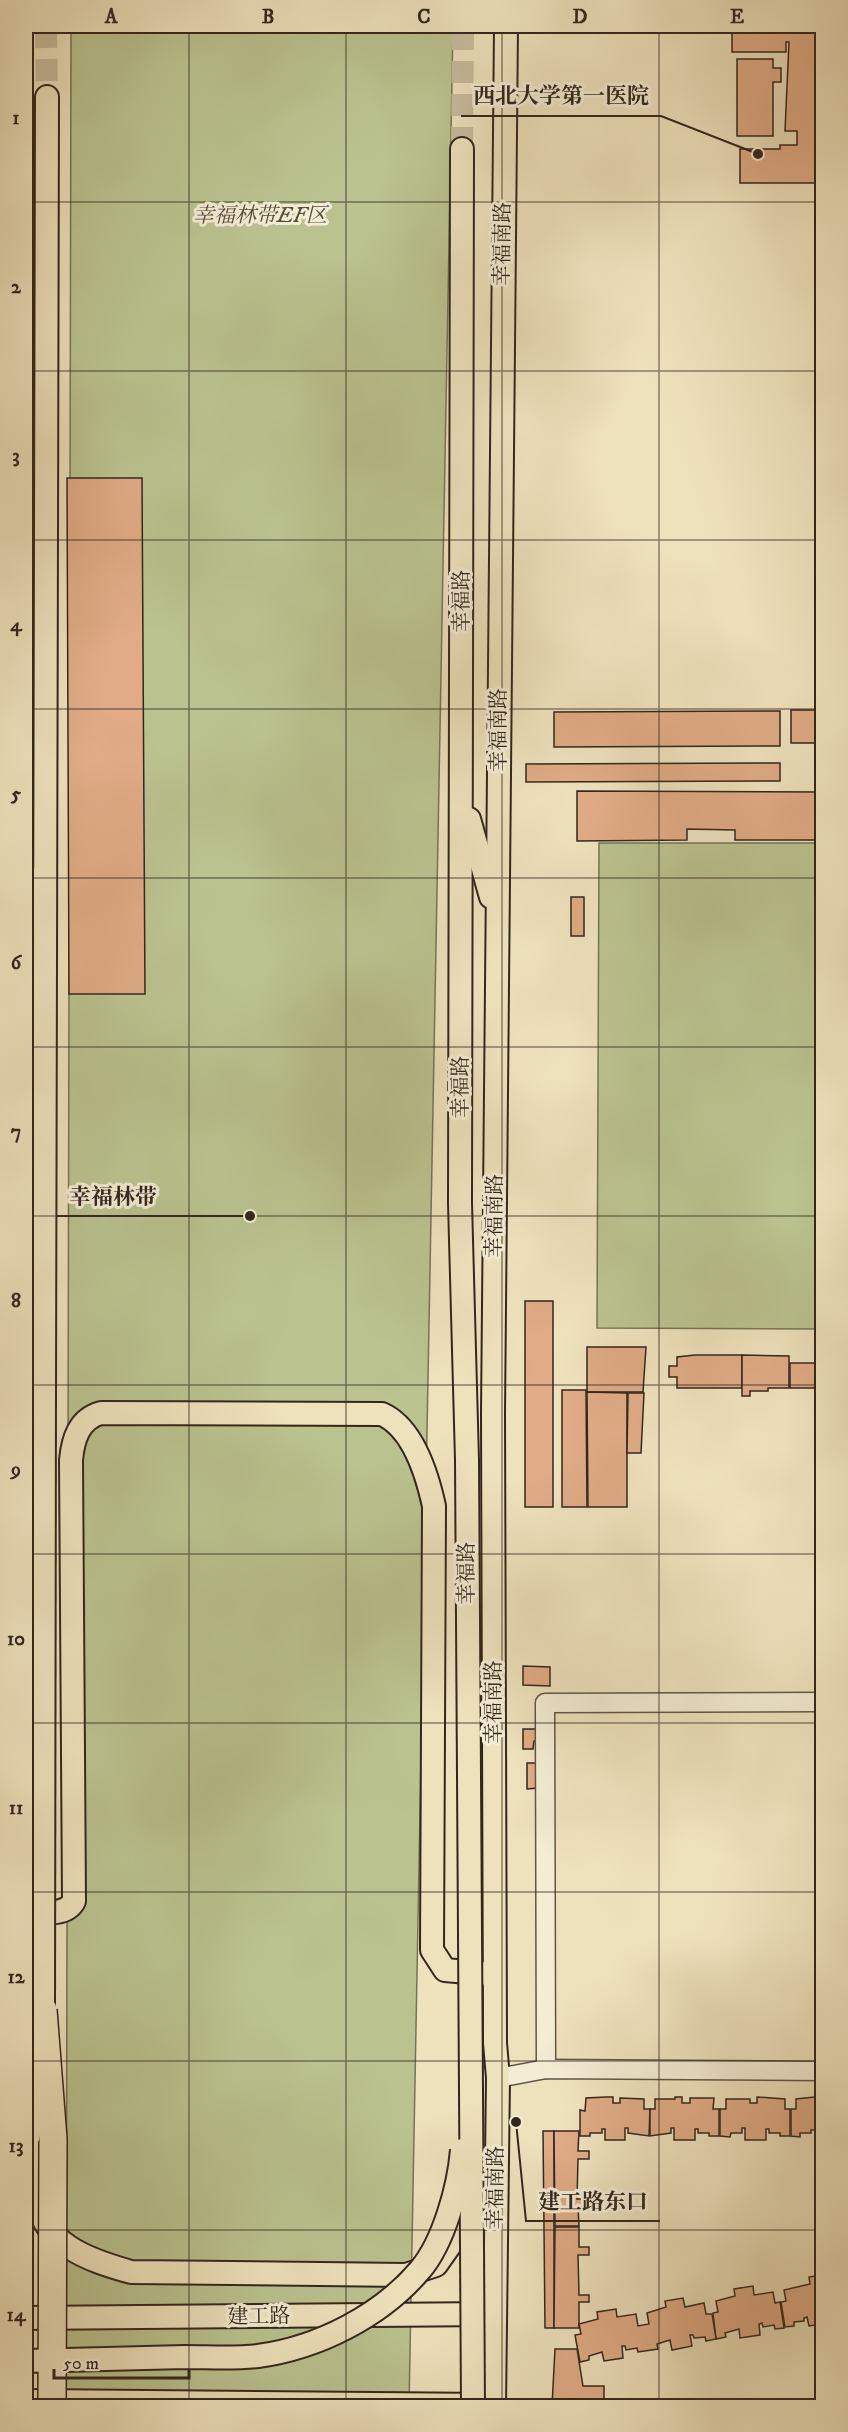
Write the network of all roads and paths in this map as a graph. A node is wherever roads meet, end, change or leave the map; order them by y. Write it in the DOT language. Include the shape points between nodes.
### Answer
graph roads {
  1 [pos="506,26"];
  2 [pos="47,97"];
  3 [pos="462,148"];
  4 [pos="461,794"];
  5 [pos="26,875"];
  6 [pos="498,922"];
  7 [pos="44,990"];
  8 [pos="822,1702"];
  9 [pos="26,1911"];
  10 [pos="495,1974"];
  11 [pos="43,2010"];
  12 [pos="470,2026"];
  13 [pos="546,2069"];
  14 [pos="822,2071"];
  15 [pos="498,2078"];
  16 [pos="26,2129"];
  17 [pos="26,2136"];
  18 [pos="497,2136"];
  19 [pos="493,2314"];
  20 [pos="26,2318"];
  21 [pos="26,2361"];
  22 [pos="26,2404"];
  23 [pos="52,2406"];
  24 [pos="487,2406"];
  1 -- 6 [label="main road, 幸福南路"];
  2 -- 7 [label="main road"];
  3 -- 4 [label="main road, 幸福路"];
  4 -- 6 [label="main road"];
  4 -- 12 [label="main road, 幸福路, bridge" via="460,1203 467,1460"];
  5 -- 7 [label="main road"];
  6 -- 10 [label="main road, 幸福南路" via="493,1401"];
  7 -- 11 [label="main road, bridge"];
  8 -- 13 [label="street" via="545,1703"];
  9 -- 10 [label="main road" via="64,1911 74,1901 70,1460 81,1426 90,1416 101,1413 382,1414 404,1429 430,1486 434,1506 432,1950 446,1970"];
  10 -- 15 [label="main road, 幸福南路"];
  11 -- 17 [label="highway, bridge"];
  11 -- 23 [label="highway, bridge" via="53,2139"];
  12 -- 21 [label="main road, bridge" via="461,2164 450,2206 436,2244 421,2269 374,2311 338,2332 258,2356"];
  12 -- 24 [label="main road, bridge"];
  13 -- 14 [label="street"];
  13 -- 15 [label="street"];
  15 -- 18 [label="main road, 幸福南路"];
  16 -- 18 [label="main road" via="35,2151 38,2209 48,2231 94,2262 131,2272 406,2275 436,2265 455,2238 469,2186"];
  18 -- 19 [label="main road, 幸福南路"];
  19 -- 20 [label="main road, 建工路"];
  19 -- 24 [label="main road, 幸福南路"];
  22 -- 24 [label="main road"];
}
